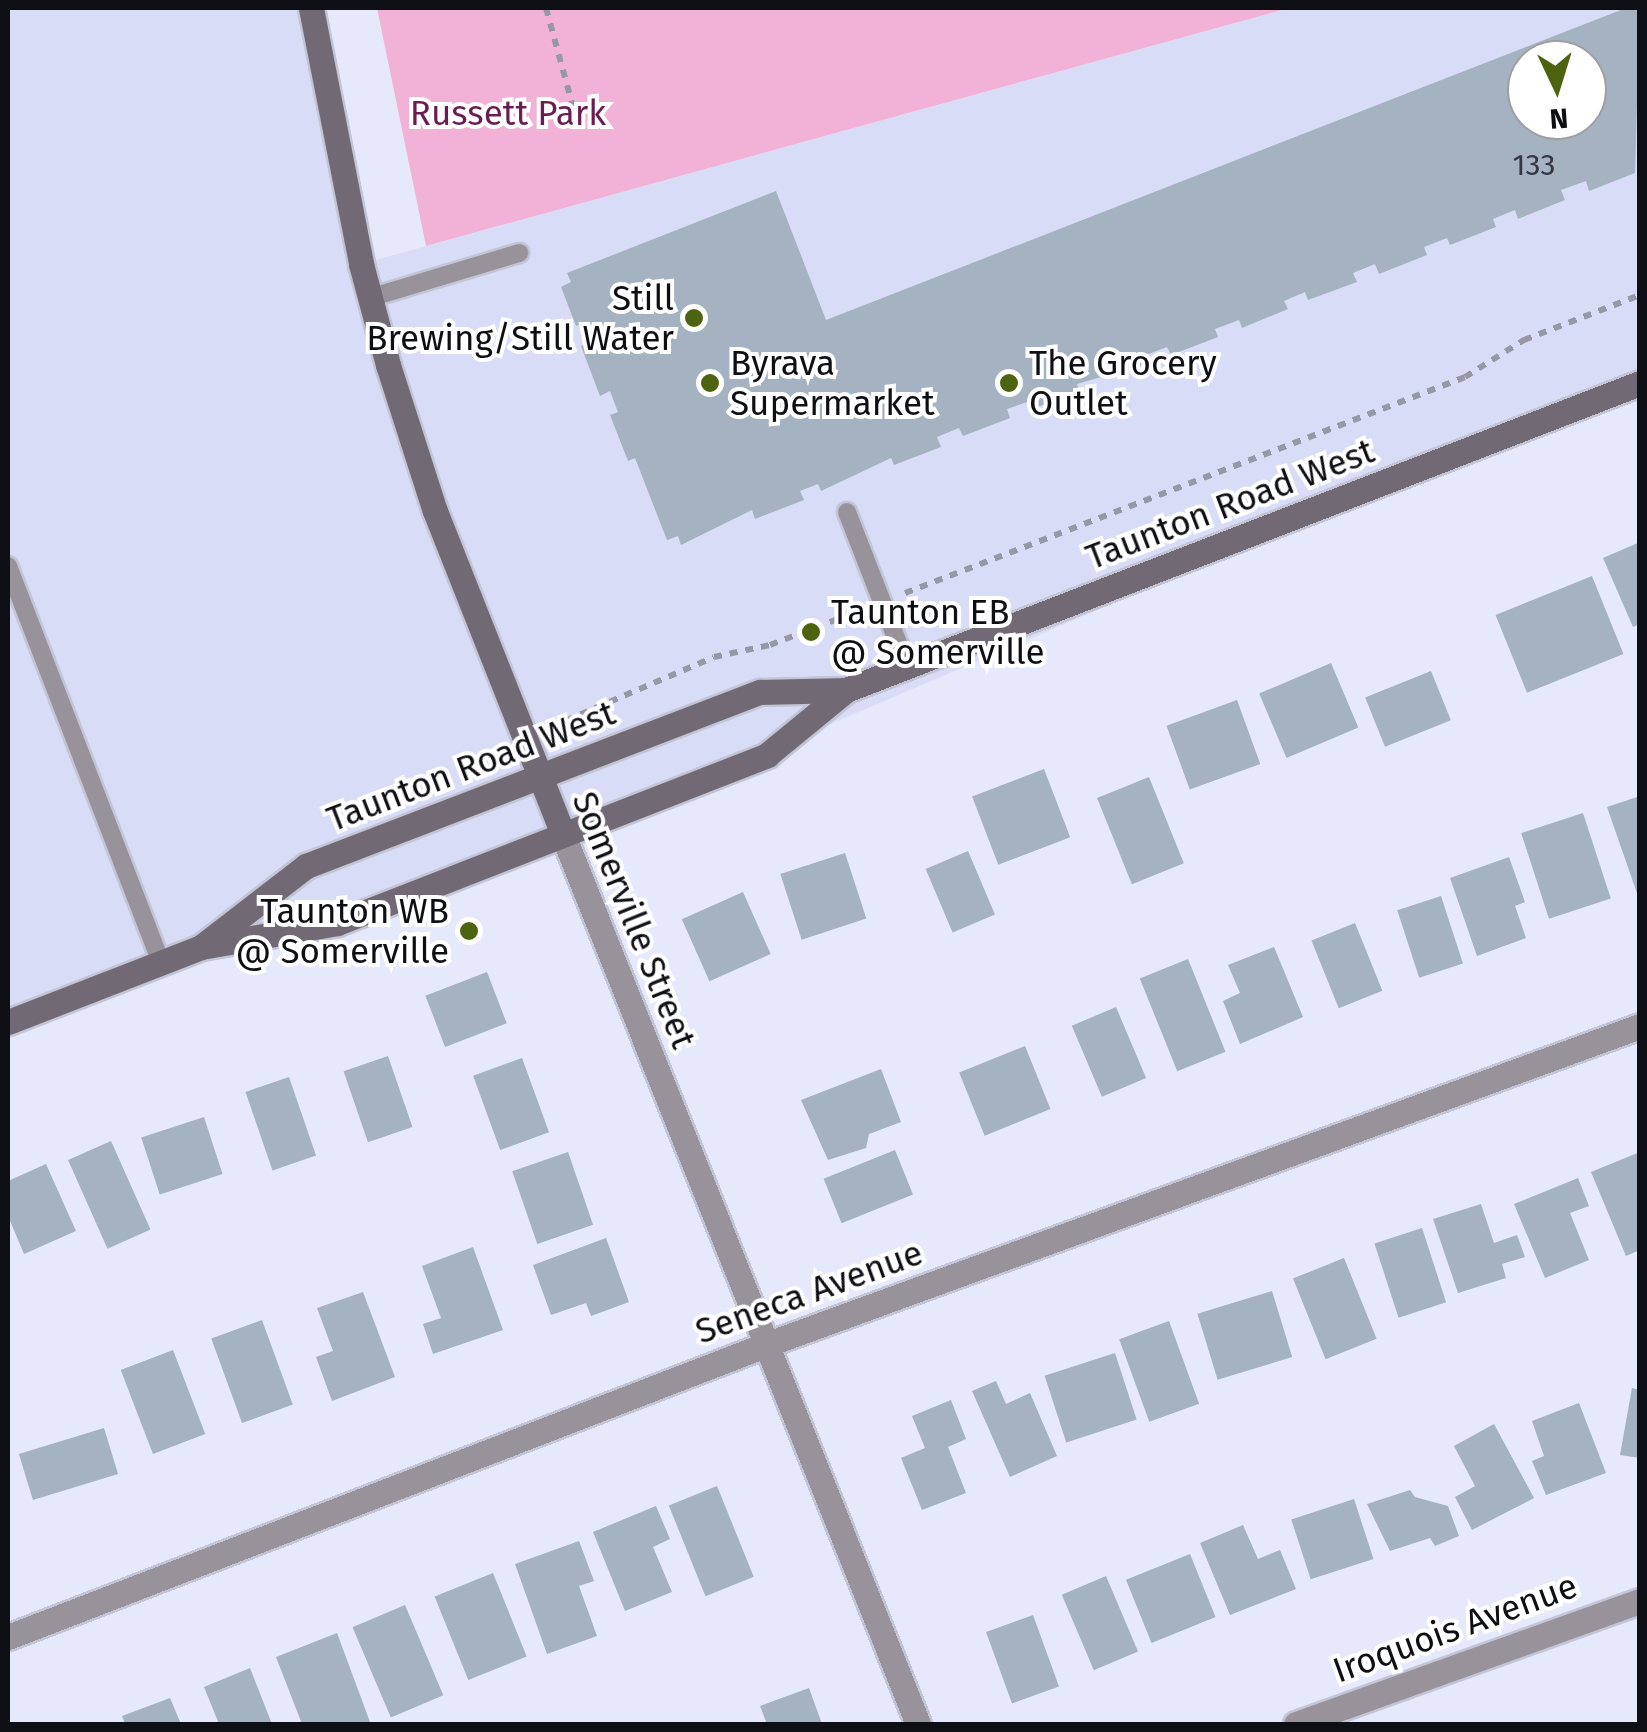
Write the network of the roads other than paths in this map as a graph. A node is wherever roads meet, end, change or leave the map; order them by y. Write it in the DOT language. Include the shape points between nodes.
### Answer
graph roads {
  1 [pos="311,8"];
  2 [pos="519,253"];
  3 [pos="370,298"];
  4 [pos="1640,383"];
  5 [pos="847,512"];
  6 [pos="8,566"];
  7 [pos="907,666"];
  8 [pos="846,690"];
  9 [pos="540,776"];
  10 [pos="563,835"];
  11 [pos="201,947"];
  12 [pos="161,962"];
  13 [pos="8,1022"];
  14 [pos="1640,1026"];
  15 [pos="765,1344"];
  16 [pos="1640,1601"];
  17 [pos="8,1637"];
  18 [pos="918,1724"];
  19 [pos="1296,1724"];
  1 -- 3 [label="main road, Somerville Street"];
  2 -- 3 [label="lane"];
  3 -- 9 [label="main road, Somerville Street" via="435,511"];
  4 -- 7 [label="main road, Taunton Road West"];
  5 -- 7 [label="lane"];
  6 -- 12 [label="lane"];
  7 -- 8 [label="main road, Taunton Road West"];
  8 -- 9 [label="main road, Taunton Road West" via="760,692"];
  8 -- 10 [label="main road, Taunton Road West" via="767,755"];
  9 -- 10 [label="main road, Somerville Street"];
  9 -- 11 [label="main road, Taunton Road West" via="306,866"];
  10 -- 11 [label="main road, Taunton Road West" via="338,924"];
  10 -- 15 [label="street, Somerville Street"];
  11 -- 12 [label="main road, Taunton Road West"];
  12 -- 13 [label="main road, Taunton Road West"];
  14 -- 15 [label="street, Seneca Avenue"];
  15 -- 17 [label="street, Seneca Avenue"];
  15 -- 18 [label="street, Somerville Street"];
  16 -- 19 [label="street, Iroquois Avenue"];
}
